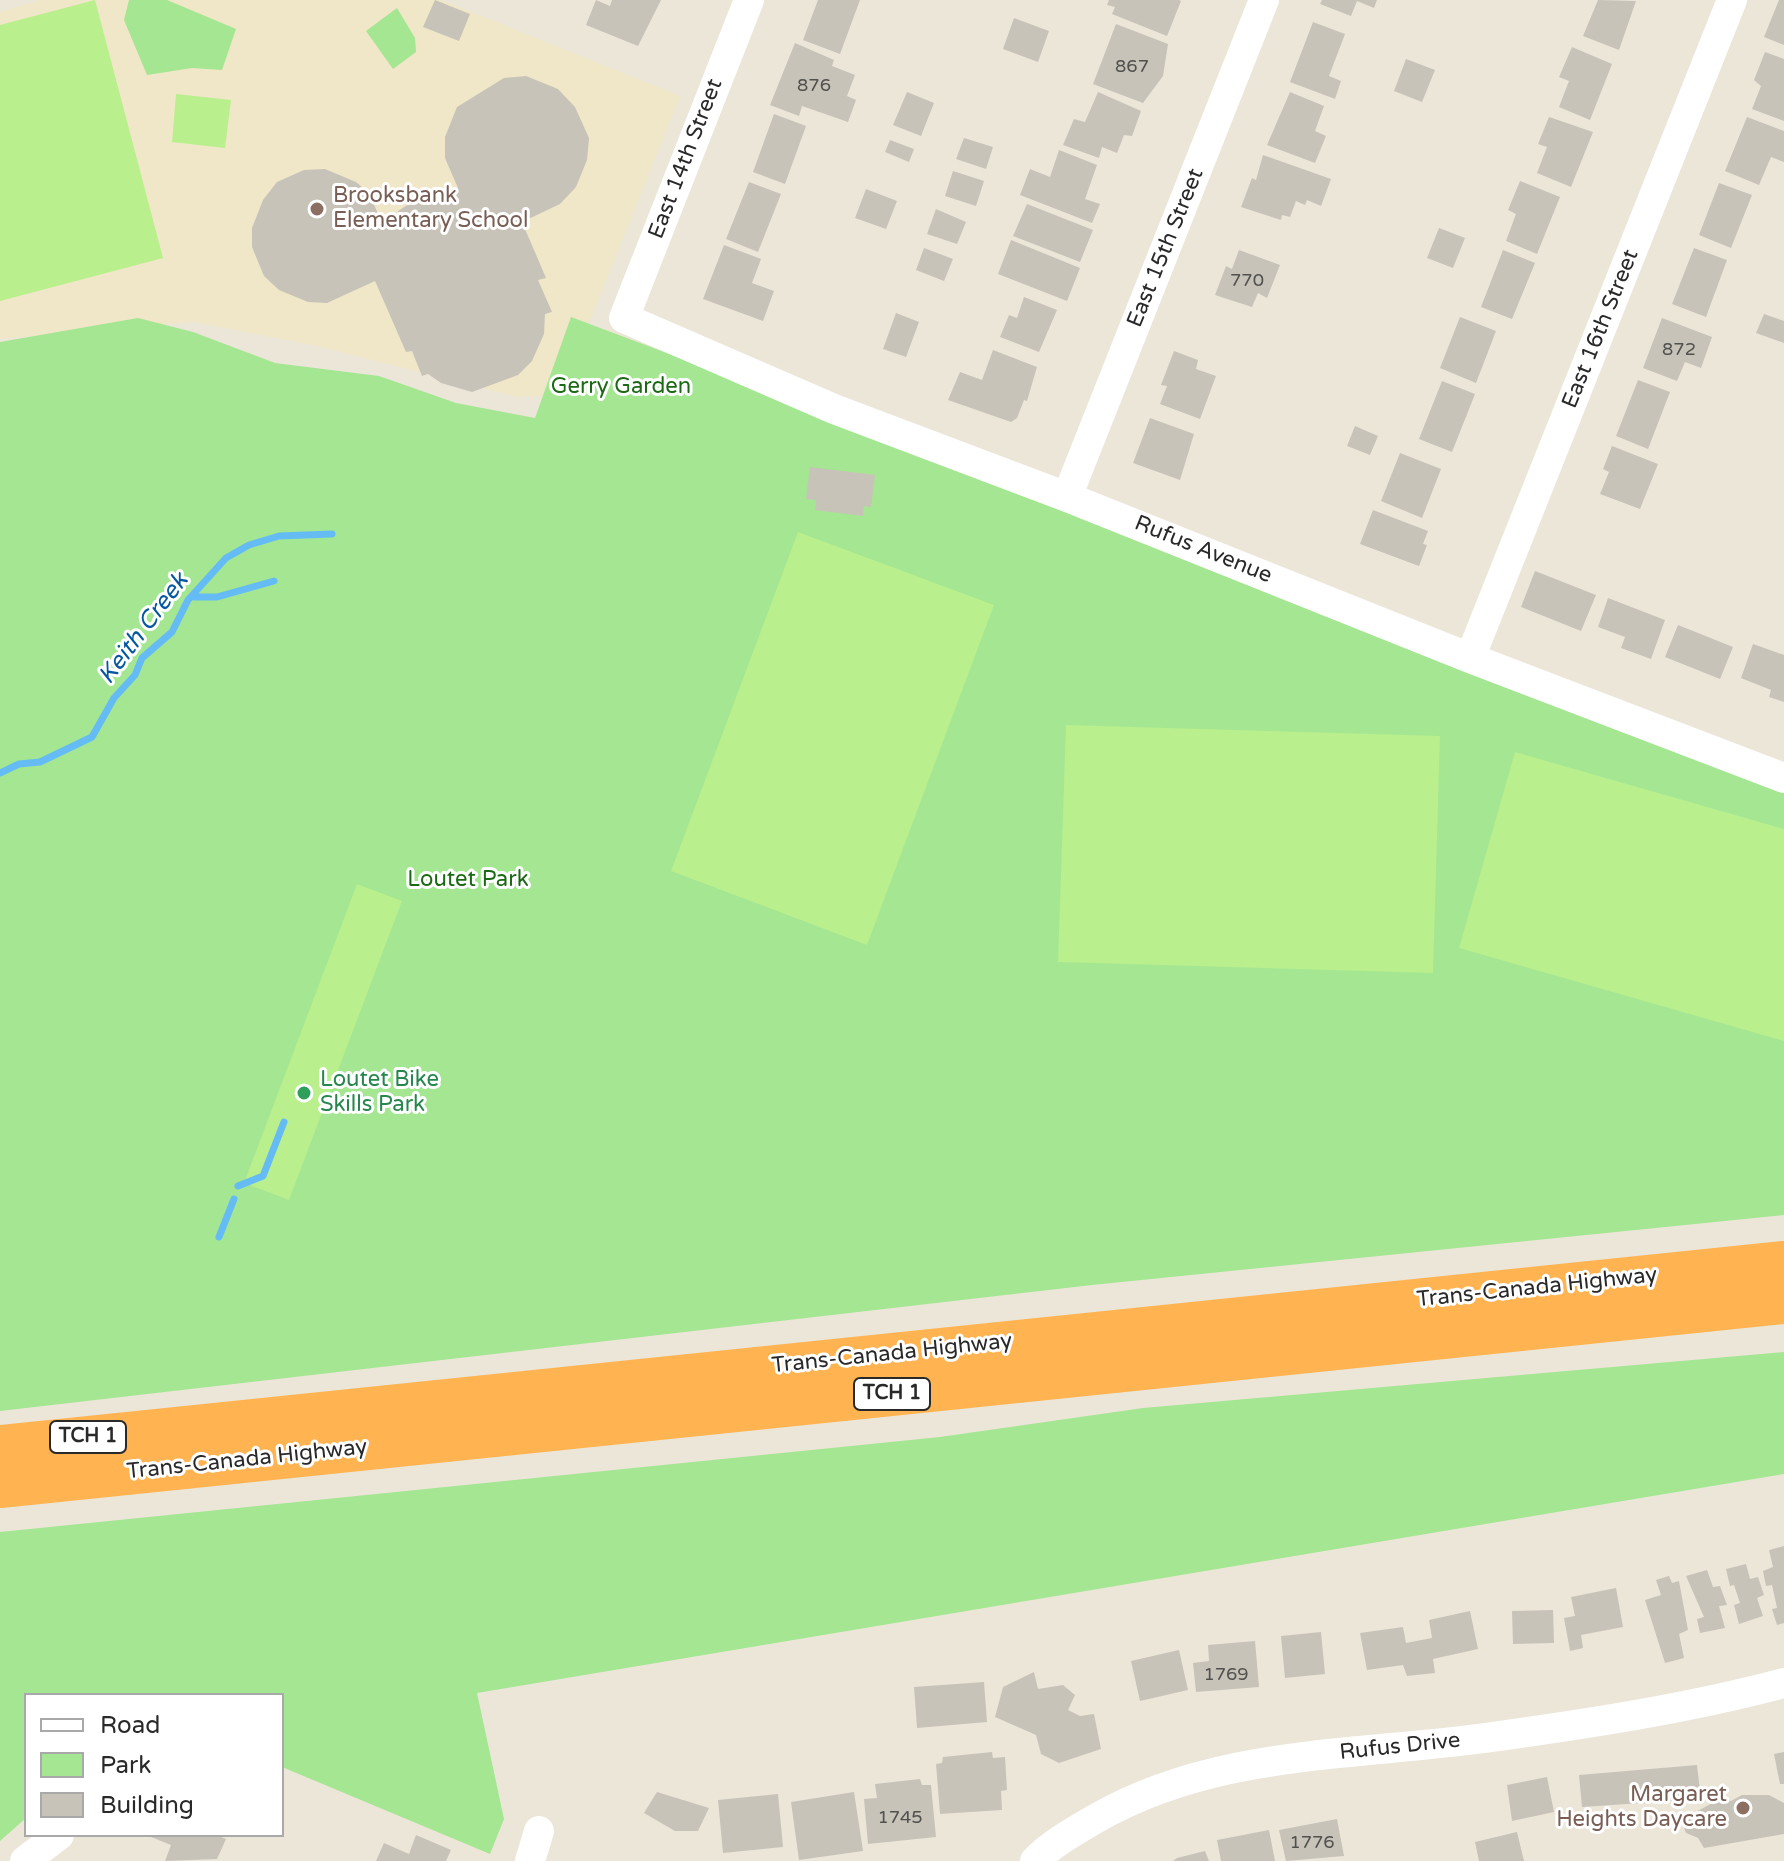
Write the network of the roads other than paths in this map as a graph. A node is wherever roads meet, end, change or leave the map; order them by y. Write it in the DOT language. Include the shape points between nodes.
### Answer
graph roads {
  1 [pos="749,0"];
  2 [pos="1264,0"];
  3 [pos="1732,0"];
  4 [pos="624,318"];
  5 [pos="1067,497"];
  6 [pos="1470,658"];
  7 [pos="1784,778"];
  8 [pos="1784,1263"];
  9 [pos="1784,1302"];
  10 [pos="0,1447"];
  11 [pos="0,1486"];
  12 [pos="1784,1683"];
  13 [pos="539,1831"];
  14 [pos="56,1837"];
  15 [pos="25,1861"];
  16 [pos="530,1861"];
  17 [pos="1035,1861"];
  1 -- 4 [label="street, East 14th Street"];
  2 -- 5 [label="street, East 15th Street"];
  3 -- 6 [label="street, East 16th Street"];
  4 -- 5 [label="street, Rufus Avenue" via="834,409"];
  5 -- 6 [label="street, Rufus Avenue"];
  6 -- 7 [label="street, Rufus Avenue"];
  8 -- 10 [label="highway, Trans-Canada Highway / TCH 1"];
  9 -- 11 [label="highway, Trans-Canada Highway / TCH 1"];
  12 -- 17 [label="street, Rufus Drive" via="1662,1712 1218,1769 1167,1784 1113,1809"];
  13 -- 16 [label="street"];
  14 -- 15 [label="street"];
}
